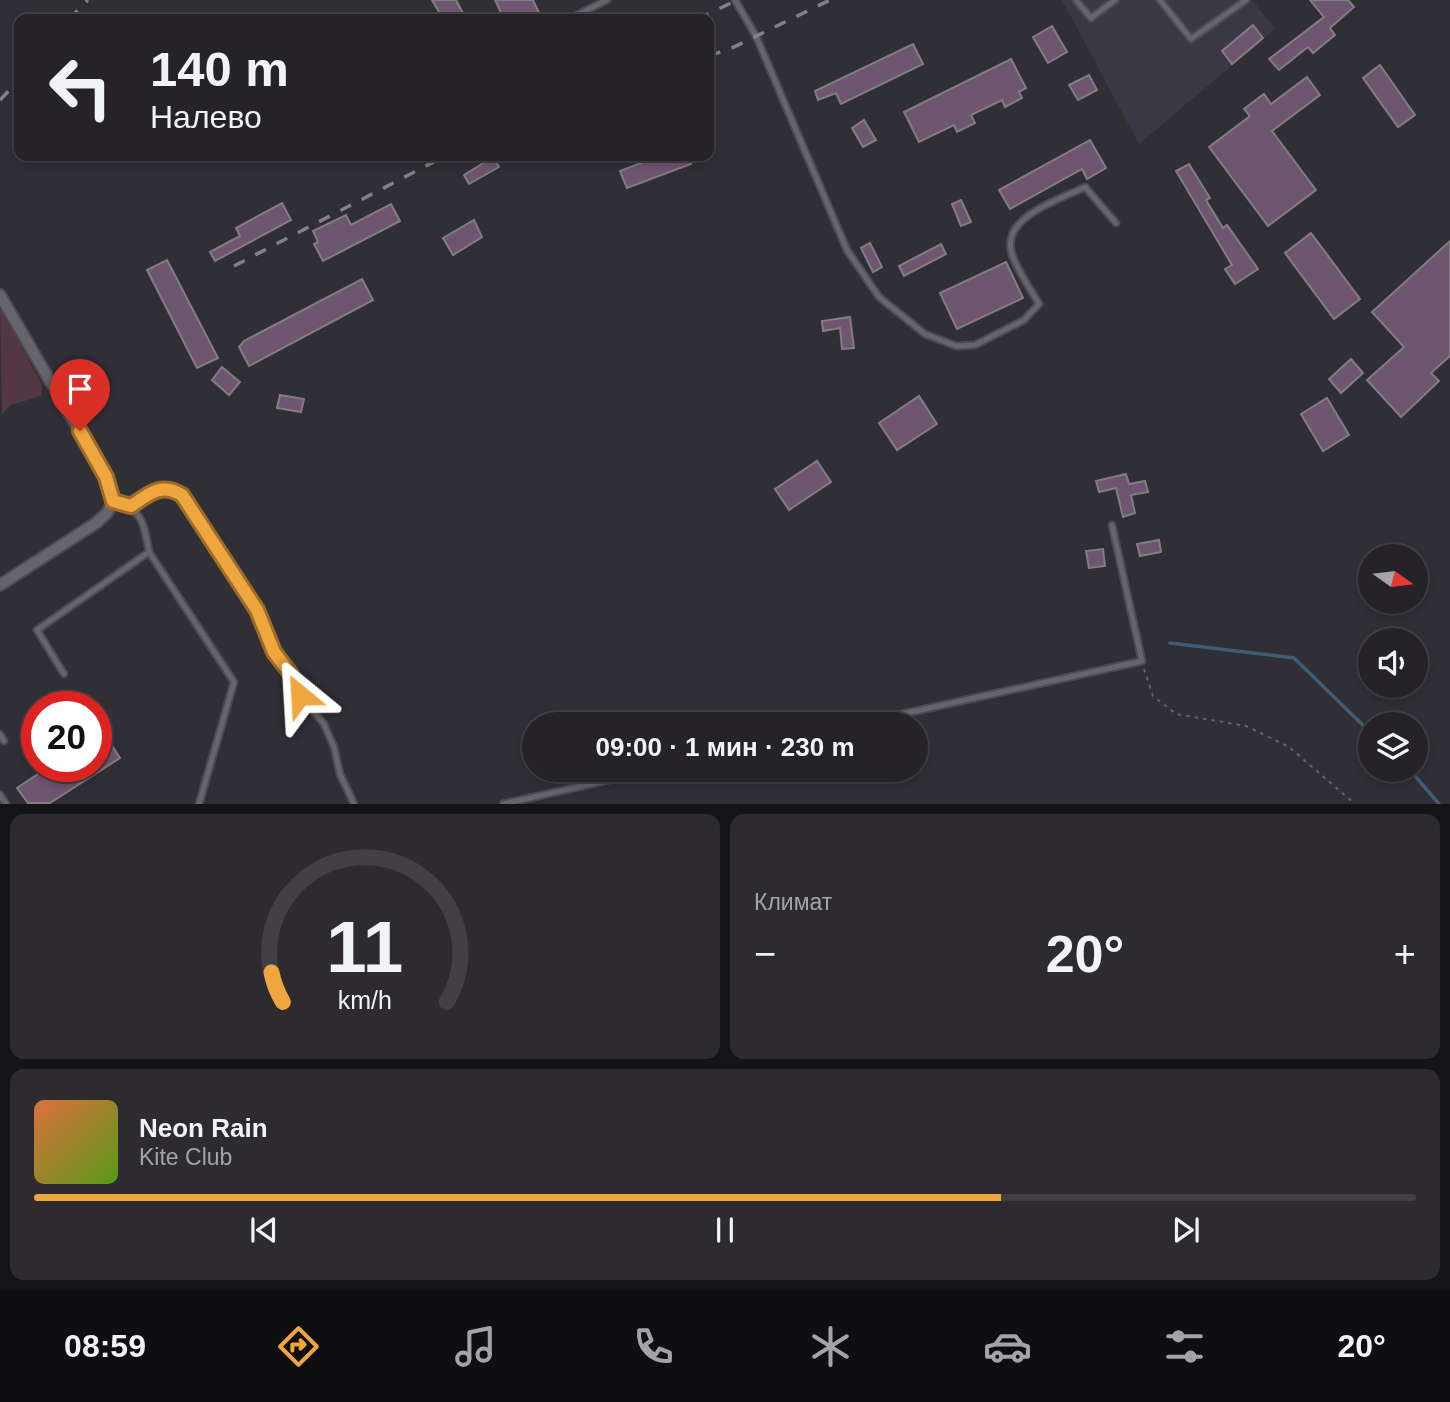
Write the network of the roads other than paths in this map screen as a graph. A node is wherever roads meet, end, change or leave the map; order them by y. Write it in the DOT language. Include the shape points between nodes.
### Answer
graph roads {
  1 [pos="607,0"];
  2 [pos="736,0"];
  3 [pos="1076,0"];
  4 [pos="1115,0"];
  5 [pos="1160,0"];
  6 [pos="1246,0"];
  7 [pos="579,14"];
  8 [pos="1116,223"];
  9 [pos="0,295"];
  10 [pos="113,501"];
  11 [pos="131,506"];
  12 [pos="1112,525"];
  13 [pos="149,552"];
  14 [pos="0,585"];
  15 [pos="64,674"];
  16 [pos="911,712"];
  17 [pos="0,734"];
  18 [pos="5,741"];
  19 [pos="598,782"];
  20 [pos="0,795"];
  21 [pos="6,803"];
  22 [pos="199,803"];
  23 [pos="354,803"];
  24 [pos="503,803"];
  1 -- 7 [label="lane"];
  2 -- 8 [label="lane" via="756,36 847,250 879,297 925,334 956,346 975,345 1024,320 1039,304 1011,250 1012,232 1022,218 1085,187"];
  3 -- 4 [label="lane" via="1091,18"];
  5 -- 6 [label="lane" via="1191,39"];
  9 -- 10 [label="street" via="106,477"];
  10 -- 11 [label="lane"];
  10 -- 14 [label="street" via="96,523"];
  11 -- 13 [label="lane" via="145,526"];
  11 -- 23 [label="lane" via="155,491 171,488 182,495 257,610 274,652 300,695 324,724"];
  12 -- 16 [label="lane" via="1142,661"];
  13 -- 15 [label="lane" via="37,630"];
  13 -- 22 [label="lane" via="234,682"];
  17 -- 18 [label="lane"];
  19 -- 24 [label="lane"];
  20 -- 21 [label="lane"];
}
